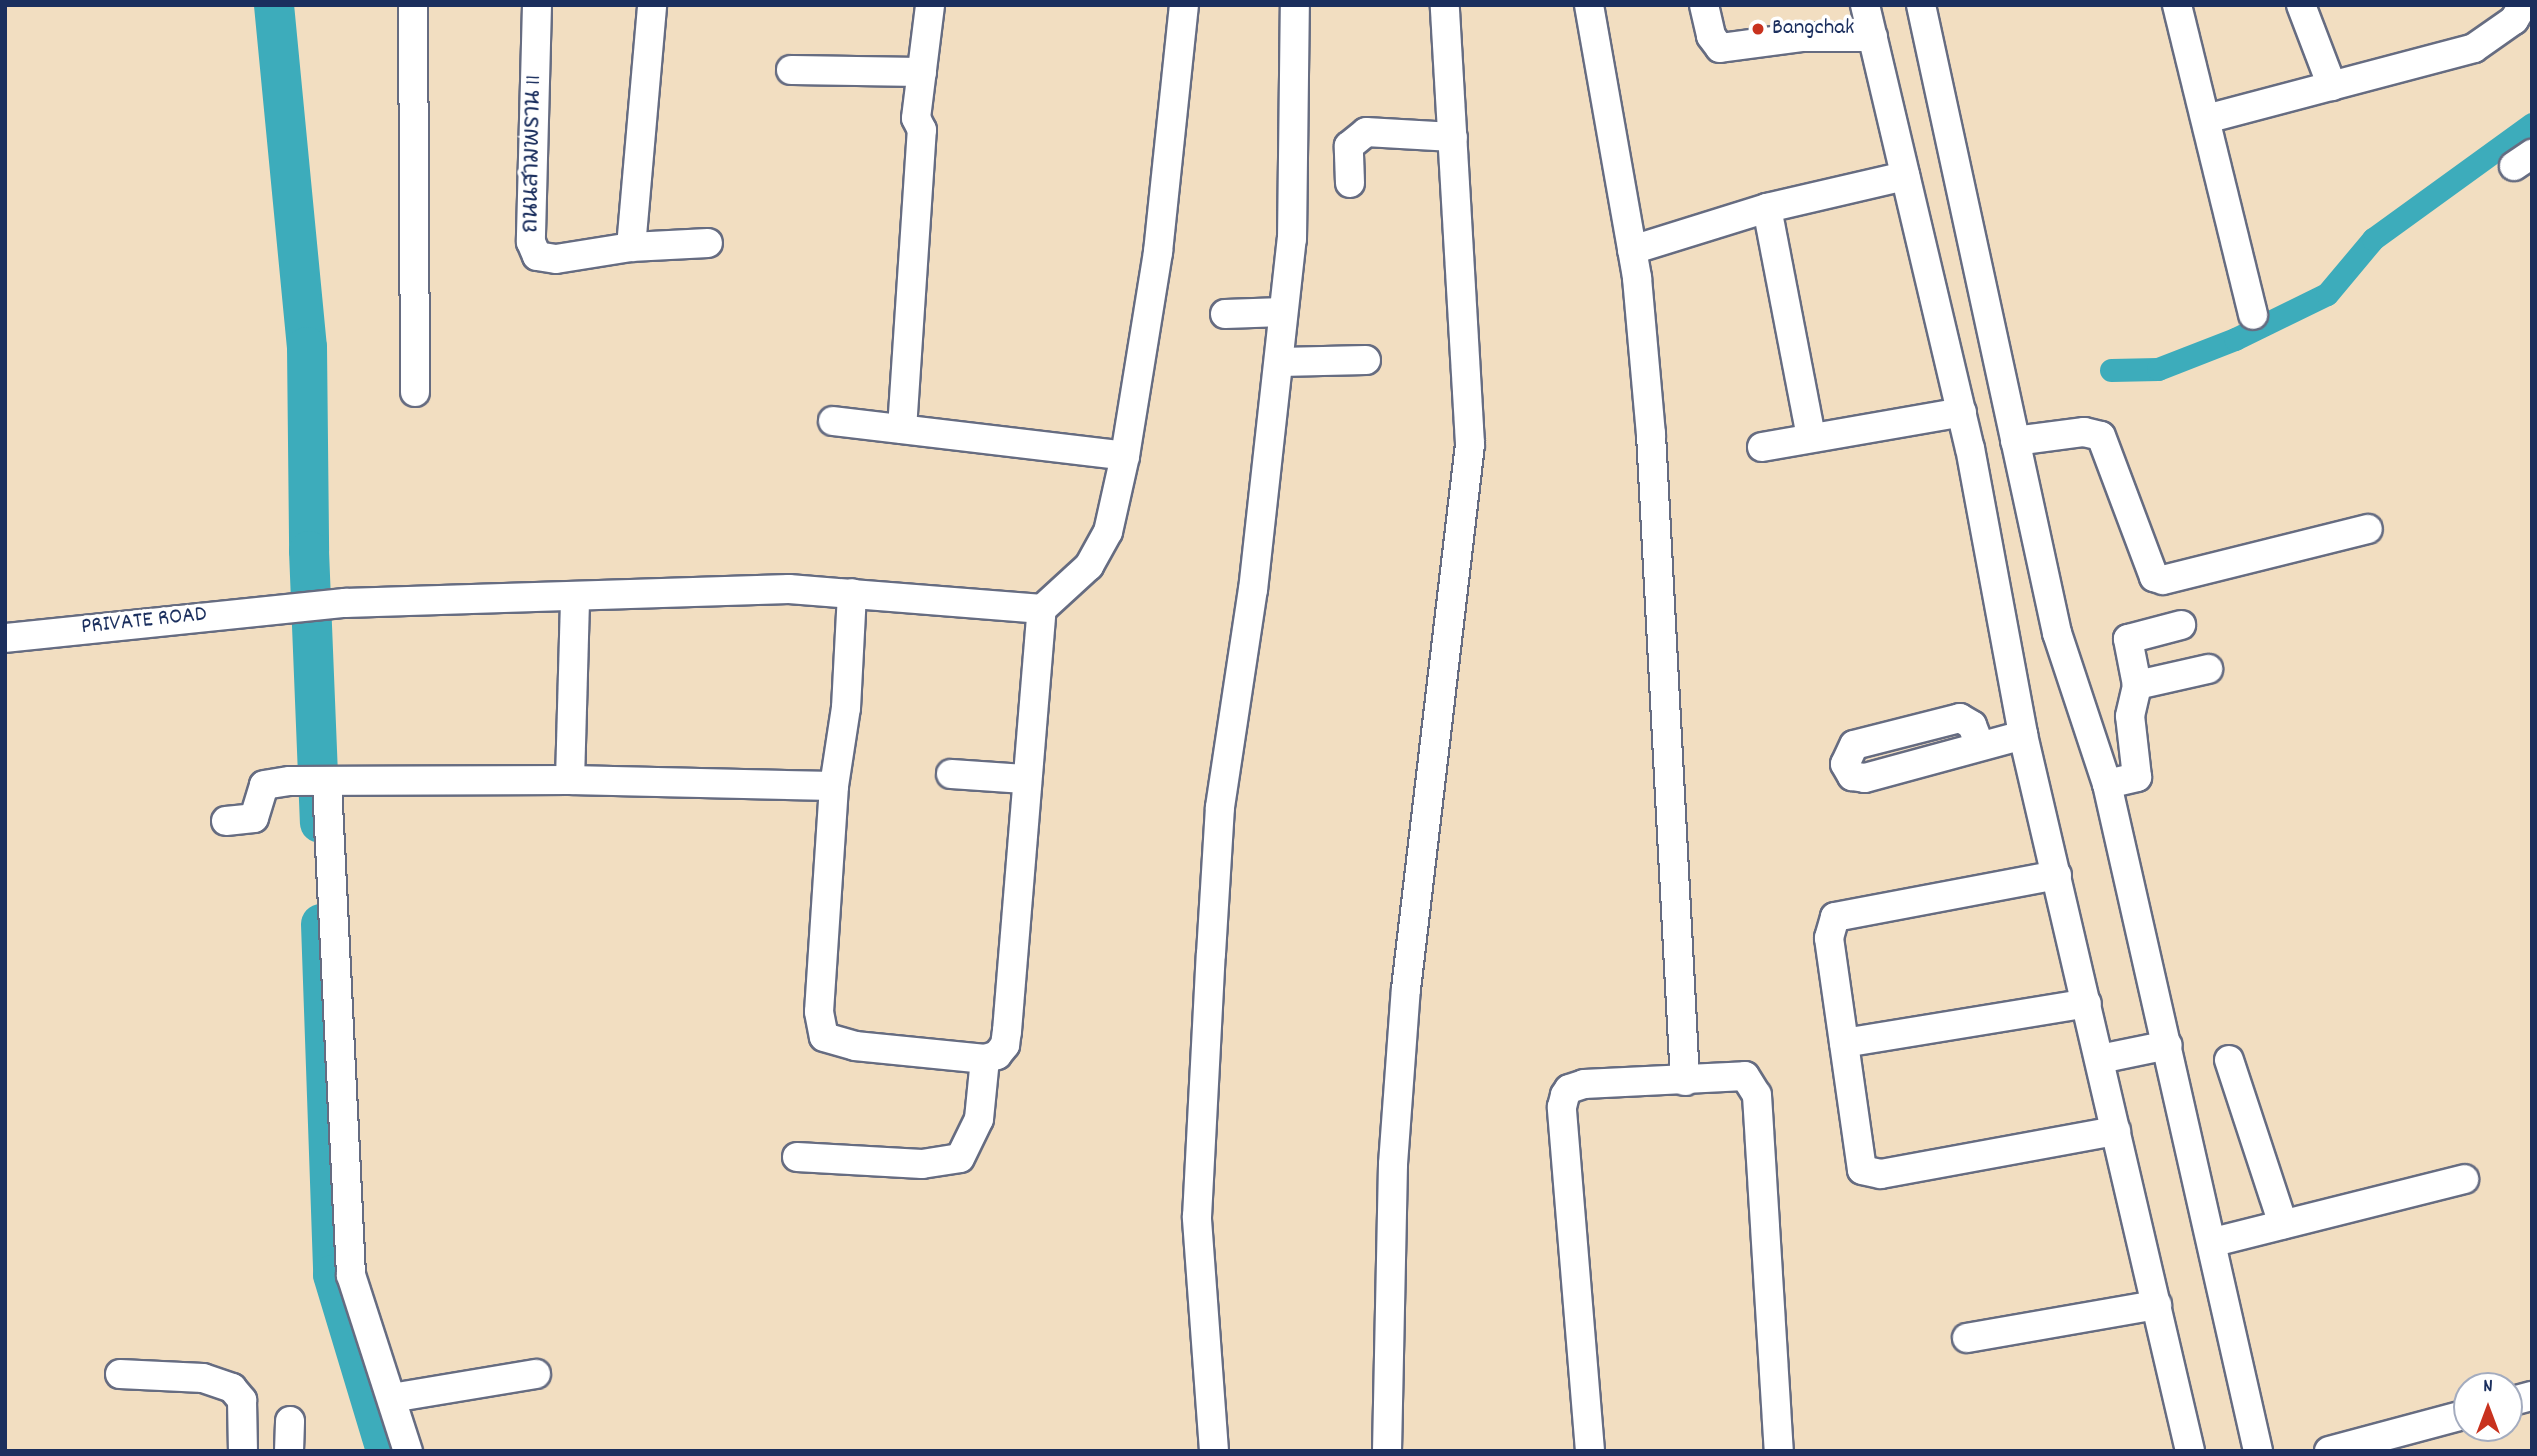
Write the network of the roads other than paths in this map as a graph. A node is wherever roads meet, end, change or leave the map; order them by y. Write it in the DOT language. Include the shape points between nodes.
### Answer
graph roads {
  1 [pos="413,5"];
  2 [pos="537,5"];
  3 [pos="652,5"];
  4 [pos="930,5"];
  5 [pos="1184,5"];
  6 [pos="1295,5"];
  7 [pos="1445,5"];
  8 [pos="1590,5"];
  9 [pos="1704,5"];
  10 [pos="1866,5"];
  11 [pos="1921,5"];
  12 [pos="2177,5"];
  13 [pos="2301,5"];
  14 [pos="2523,5"];
  15 [pos="1873,37"];
  16 [pos="791,70"];
  17 [pos="922,72"];
  18 [pos="2332,86"];
  19 [pos="2206,119"];
  20 [pos="1452,137"];
  21 [pos="1905,176"];
  22 [pos="1350,183"];
  23 [pos="1767,208"];
  24 [pos="708,243"];
  25 [pos="631,247"];
  26 [pos="1632,250"];
  27 [pos="1283,312"];
  28 [pos="1225,314"];
  29 [pos="2253,315"];
  30 [pos="1366,360"];
  31 [pos="1280,362"];
  32 [pos="415,392"];
  33 [pos="1962,412"];
  34 [pos="833,421"];
  35 [pos="902,429"];
  36 [pos="1811,437"];
  37 [pos="2015,441"];
  38 [pos="1762,447"];
  39 [pos="1125,456"];
  40 [pos="2368,529"];
  41 [pos="852,593"];
  42 [pos="575,597"];
  43 [pos="1042,609"];
  44 [pos="2181,625"];
  45 [pos="5,638"];
  46 [pos="2208,669"];
  47 [pos="2137,685"];
  48 [pos="2023,735"];
  49 [pos="1980,746"];
  50 [pos="951,774"];
  51 [pos="1025,779"];
  52 [pos="570,780"];
  53 [pos="324,783"];
  54 [pos="2107,784"];
  55 [pos="834,786"];
  56 [pos="226,821"];
  57 [pos="2057,874"];
  58 [pos="2087,1003"];
  59 [pos="1844,1043"];
  60 [pos="2168,1045"];
  61 [pos="985,1059"];
  62 [pos="2100,1059"];
  63 [pos="2229,1060"];
  64 [pos="1685,1081"];
  65 [pos="2116,1131"];
  66 [pos="797,1157"];
  67 [pos="2464,1179"];
  68 [pos="2283,1224"];
  69 [pos="2214,1242"];
  70 [pos="2157,1305"];
  71 [pos="1967,1338"];
  72 [pos="120,1374"];
  73 [pos="536,1374"];
  74 [pos="392,1398"];
  75 [pos="2453,1418"];
  76 [pos="290,1421"];
  77 [pos="243,1451"];
  78 [pos="289,1451"];
  79 [pos="408,1451"];
  80 [pos="1214,1451"];
  81 [pos="1387,1451"];
  82 [pos="1590,1451"];
  83 [pos="1779,1451"];
  84 [pos="2190,1451"];
  85 [pos="2258,1451"];
  86 [pos="2329,1451"];
  1 -- 32 [label="street"];
  2 -- 25 [label="street, ถนนสามพราน 11" via="531,242 537,256 556,259"];
  3 -- 25 [label="street"];
  4 -- 17 [label="street"];
  5 -- 39 [label="street" via="1158,252"];
  6 -- 27 [label="street" via="1292,239"];
  7 -- 20 [label="street"];
  8 -- 26 [label="street"];
  9 -- 15 [label="street" via="1711,36 1720,48 1801,37"];
  10 -- 15 [label="street"];
  11 -- 37 [label="street"];
  12 -- 19 [label="street"];
  13 -- 18 [label="street"];
  14 -- 18 [label="street" via="2514,20 2474,48"];
  15 -- 21 [label="street"];
  16 -- 17 [label="street"];
  17 -- 35 [label="street"];
  18 -- 19 [label="street"];
  19 -- 29 [label="street"];
  20 -- 22 [label="street" via="1366,132 1349,146"];
  20 -- 81 [label="street" via="1471,444 1406,989 1393,1164"];
  21 -- 23 [label="street"];
  21 -- 33 [label="street"];
  23 -- 26 [label="street"];
  23 -- 36 [label="street"];
  24 -- 25 [label="street, ถนนสามพราน 11"];
  26 -- 64 [label="street" via="1651,435"];
  27 -- 28 [label="street"];
  27 -- 31 [label="street"];
  30 -- 31 [label="street"];
  31 -- 80 [label="street" via="1220,807 1197,1217"];
  33 -- 36 [label="street"];
  33 -- 48 [label="street"];
  34 -- 35 [label="street"];
  35 -- 39 [label="street"];
  36 -- 38 [label="street"];
  37 -- 40 [label="street" via="2084,432 2101,436 2154,577 2164,580"];
  37 -- 54 [label="street" via="2057,633"];
  39 -- 43 [label="street" via="1102,547 1089,566"];
  41 -- 42 [label="street, PRIVATE ROAD" via="789,589"];
  41 -- 43 [label="street, PRIVATE ROAD"];
  41 -- 55 [label="street" via="846,708"];
  42 -- 45 [label="street, PRIVATE ROAD" via="284,607"];
  42 -- 52 [label="street"];
  43 -- 51 [label="street"];
  44 -- 47 [label="street" via="2128,639"];
  46 -- 47 [label="street"];
  47 -- 54 [label="street" via="2130,698 2130,716 2137,777"];
  48 -- 49 [label="street"];
  48 -- 57 [label="street"];
  50 -- 51 [label="street"];
  51 -- 61 [label="street" via="1007,1031 1005,1045"];
  52 -- 53 [label="street"];
  52 -- 55 [label="street"];
  53 -- 56 [label="street" via="270,783 261,789 254,818"];
  53 -- 74 [label="street" via="351,1275"];
  54 -- 60 [label="street"];
  55 -- 61 [label="street" via="820,1012 824,1037 855,1046"];
  57 -- 58 [label="street"];
  57 -- 59 [label="street" via="1835,917 1829,938"];
  58 -- 59 [label="street"];
  58 -- 62 [label="street"];
  59 -- 65 [label="street" via="1866,1173"];
  60 -- 62 [label="street"];
  60 -- 69 [label="street"];
  61 -- 66 [label="street" via="979,1119 960,1158 922,1164"];
  62 -- 65 [label="street"];
  63 -- 68 [label="street"];
  64 -- 82 [label="street" via="1584,1084 1569,1089 1562,1107"];
  64 -- 83 [label="street" via="1745,1076 1757,1095"];
  65 -- 70 [label="street"];
  67 -- 68 [label="street"];
  68 -- 69 [label="street"];
  69 -- 85 [label="street"];
  70 -- 71 [label="street"];
  70 -- 84 [label="street"];
  72 -- 77 [label="street" via="203,1378 232,1388 242,1400"];
  73 -- 74 [label="street"];
  74 -- 79 [label="street"];
  75 -- 86 [label="street"];
  76 -- 78 [label="street"];
}
